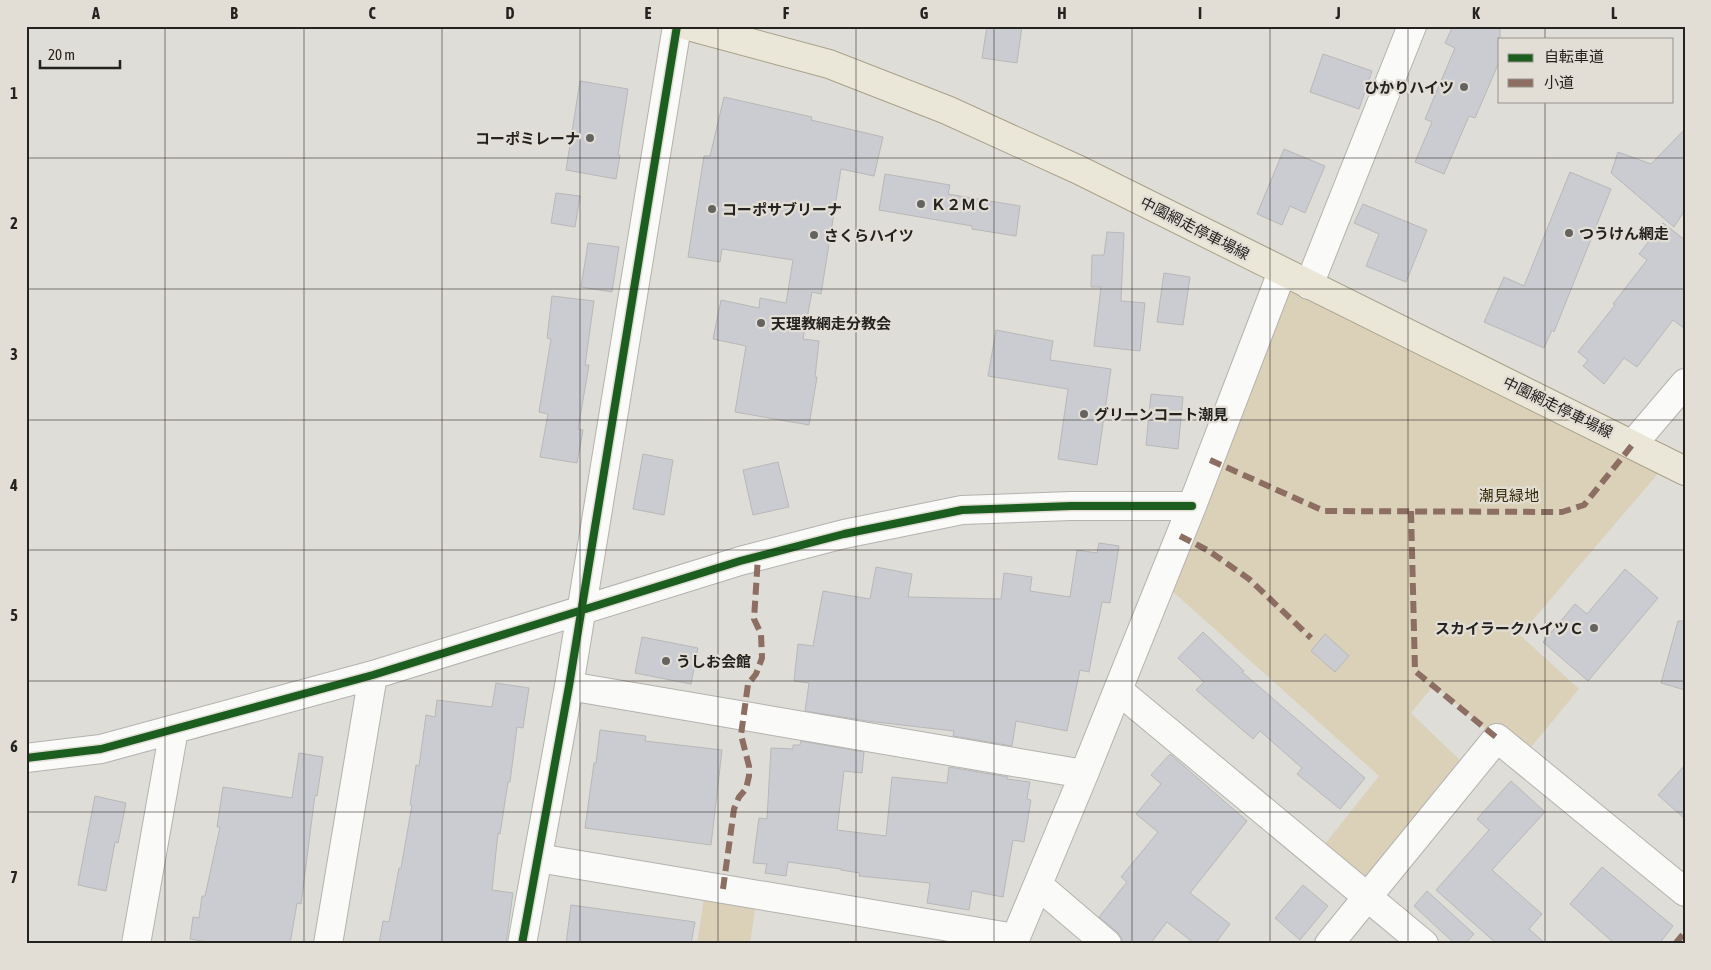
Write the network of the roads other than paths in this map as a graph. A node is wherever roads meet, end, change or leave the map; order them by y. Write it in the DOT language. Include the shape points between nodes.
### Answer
graph roads {
  1 [pos="677,26"];
  2 [pos="688,26"];
  3 [pos="1412,26"];
  4 [pos="1282,272"];
  5 [pos="1309,285"];
  6 [pos="1685,383"];
  7 [pos="1632,444"];
  8 [pos="1685,471"];
  9 [pos="1192,506"];
  10 [pos="581,610"];
  11 [pos="373,675"];
  12 [pos="569,686"];
  13 [pos="1118,690"];
  14 [pos="174,729"];
  15 [pos="26,758"];
  16 [pos="1084,774"];
  17 [pos="538,858"];
  18 [pos="1038,885"];
  19 [pos="1685,892"];
  20 [pos="1366,896"];
  21 [pos="1014,941"];
  22 [pos="136,944"];
  23 [pos="328,944"];
  24 [pos="522,944"];
  25 [pos="1107,944"];
  26 [pos="1329,944"];
  27 [pos="1424,944"];
  1 -- 10 [label="street"];
  2 -- 4 [label="main road, 中園網走停車場線" via="829,64 947,110 1079,170"];
  3 -- 5 [label="street"];
  4 -- 5 [label="main road, 中園網走停車場線"];
  4 -- 9 [label="street"];
  5 -- 7 [label="main road, 中園網走停車場線"];
  6 -- 7 [label="street"];
  7 -- 8 [label="main road, 中園網走停車場線"];
  9 -- 10 [label="street" via="962,510 844,534 740,561"];
  9 -- 13 [label="street"];
  10 -- 11 [label="street"];
  10 -- 12 [label="street"];
  11 -- 14 [label="street"];
  11 -- 23 [label="street"];
  12 -- 16 [label="street"];
  12 -- 17 [label="street"];
  13 -- 16 [label="street"];
  13 -- 20 [label="street"];
  14 -- 15 [label="street" via="101,749"];
  14 -- 22 [label="street"];
  16 -- 18 [label="street"];
  17 -- 21 [label="street"];
  17 -- 24 [label="street"];
  18 -- 21 [label="street"];
  18 -- 25 [label="street"];
  19 -- 20 [label="street" via="1496,738"];
  20 -- 26 [label="street"];
  20 -- 27 [label="street"];
}
